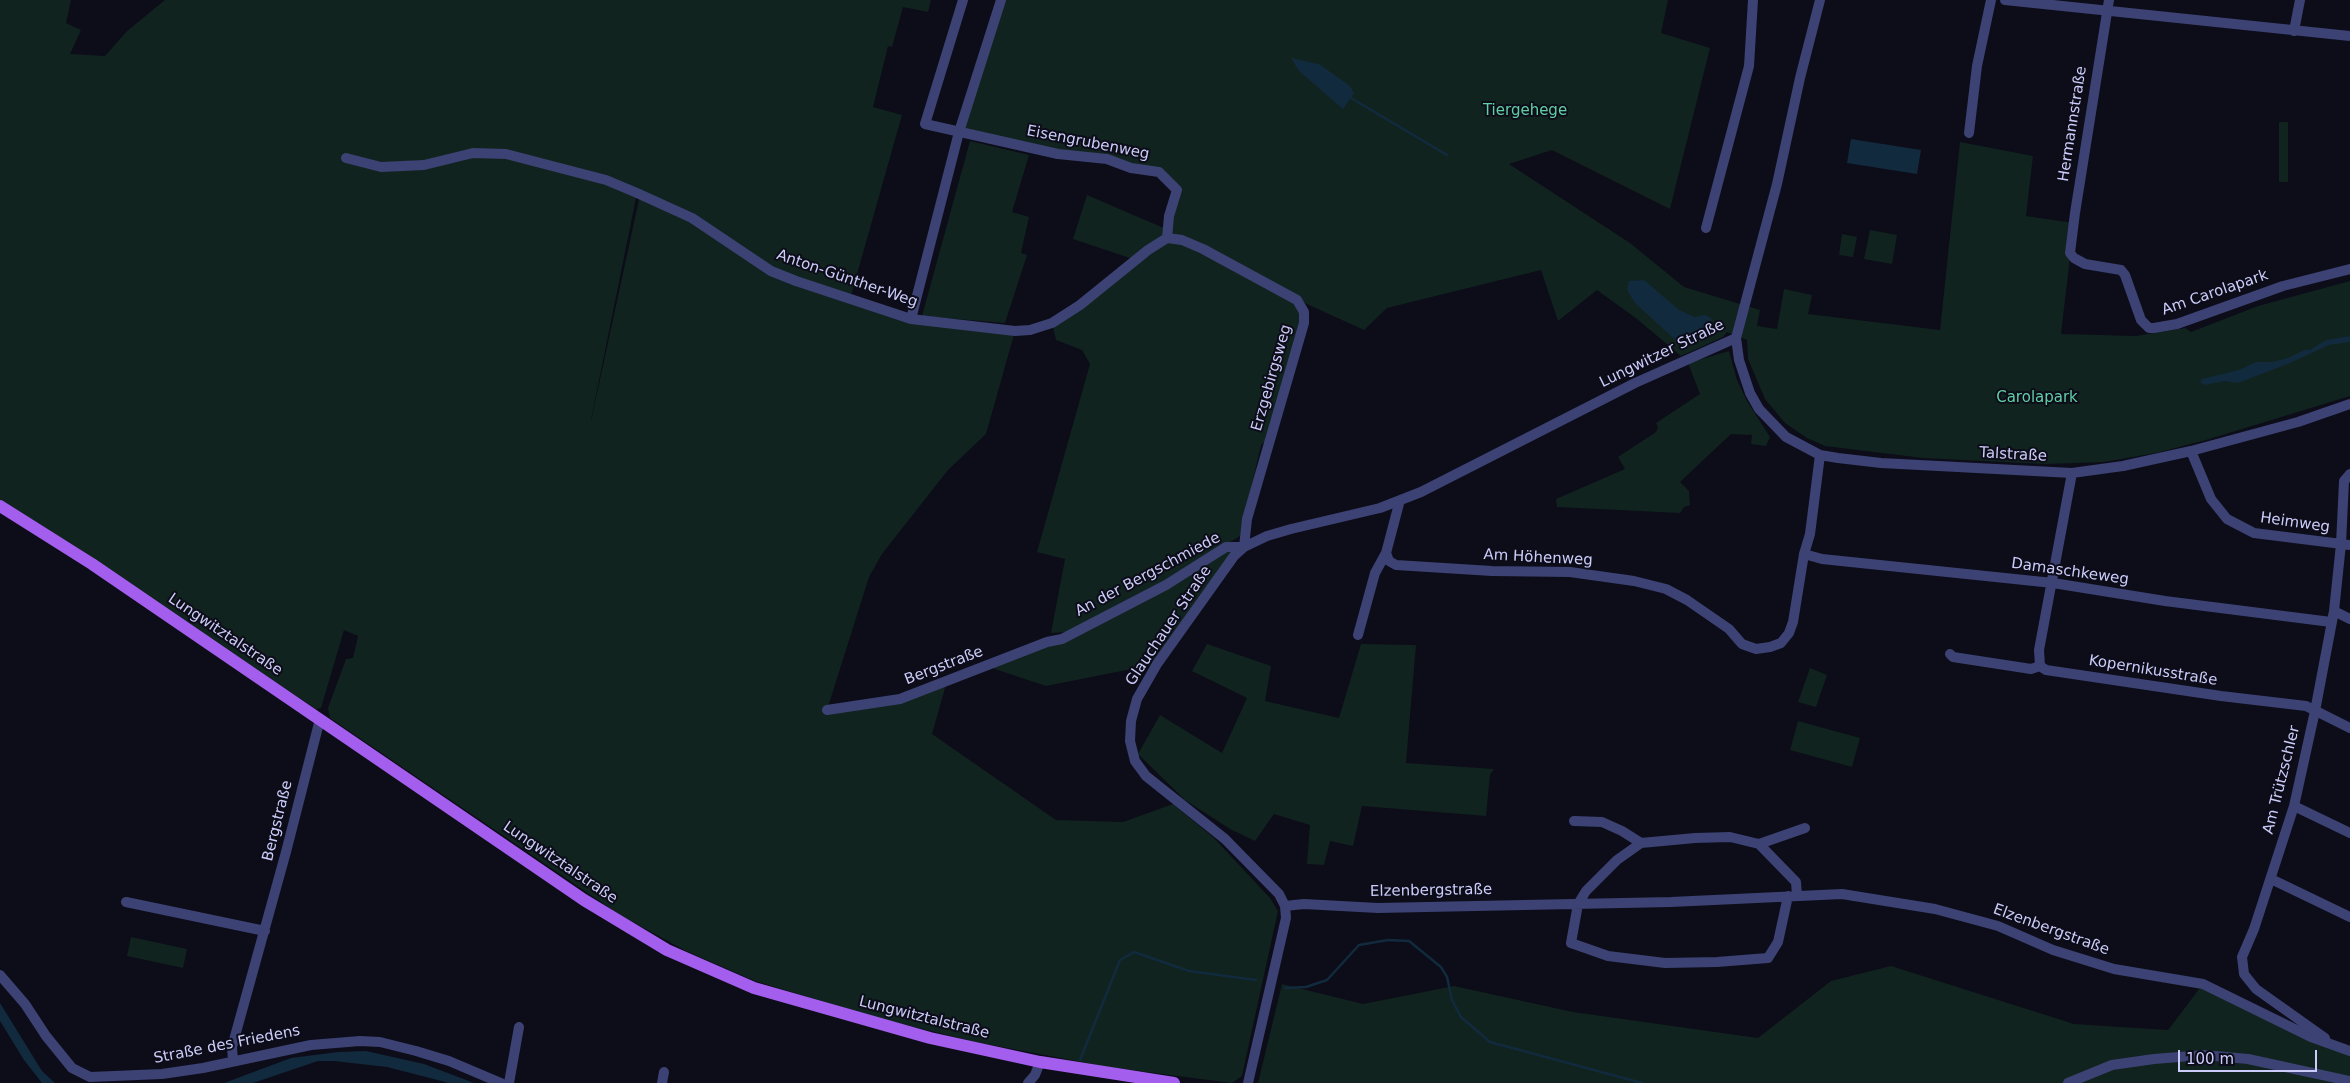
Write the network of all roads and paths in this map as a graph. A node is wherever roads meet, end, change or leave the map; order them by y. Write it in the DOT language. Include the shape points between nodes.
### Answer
graph roads {
  1 [pos="963,0"];
  2 [pos="1001,0"];
  3 [pos="1753,0"];
  4 [pos="1820,0"];
  5 [pos="1991,0"];
  6 [pos="2006,0"];
  7 [pos="2300,0"];
  8 [pos="2108,5"];
  9 [pos="2294,31"];
  10 [pos="2350,36"];
  11 [pos="958,132"];
  12 [pos="1969,134"];
  13 [pos="346,158"];
  14 [pos="1706,228"];
  15 [pos="1167,238"];
  16 [pos="2070,253"];
  17 [pos="2350,269"];
  18 [pos="911,319"];
  19 [pos="1736,338"];
  20 [pos="2350,404"];
  21 [pos="2191,450"];
  22 [pos="1820,455"];
  23 [pos="2072,473"];
  24 [pos="2350,474"];
  25 [pos="1400,500"];
  26 [pos="0,506"];
  27 [pos="2346,545"];
  28 [pos="1244,547"];
  29 [pos="1386,553"];
  30 [pos="1804,554"];
  31 [pos="2053,583"];
  32 [pos="2334,611"];
  33 [pos="2350,620"];
  34 [pos="2331,622"];
  35 [pos="1358,634"];
  36 [pos="1068,635"];
  37 [pos="1950,654"];
  38 [pos="2040,666"];
  39 [pos="827,710"];
  40 [pos="2315,711"];
  41 [pos="320,719"];
  42 [pos="2350,728"];
  43 [pos="2294,806"];
  44 [pos="1574,821"];
  45 [pos="1805,828"];
  46 [pos="2350,833"];
  47 [pos="1641,843"];
  48 [pos="1759,844"];
  49 [pos="2270,878"];
  50 [pos="1793,896"];
  51 [pos="126,902"];
  52 [pos="1578,904"];
  53 [pos="1285,906"];
  54 [pos="2350,917"];
  55 [pos="265,931"];
  56 [pos="0,975"];
  57 [pos="519,1026"];
  58 [pos="2336,1046"];
  59 [pos="2350,1051"];
  60 [pos="233,1061"];
  61 [pos="1040,1062"];
  62 [pos="664,1072"];
  63 [pos="2350,1081"];
  64 [pos="500,1083"];
  65 [pos="509,1083"];
  66 [pos="662,1083"];
  67 [pos="1028,1083"];
  68 [pos="1174,1083"];
  69 [pos="1248,1083"];
  70 [pos="2068,1083"];
  1 -- 11 [label="street, Eisengrubenweg" via="926,124"];
  2 -- 11 [label="street"];
  3 -- 14 [label="street" via="1749,66"];
  4 -- 19 [label="street, Lungwitzer Straße" via="1777,184"];
  5 -- 12 [label="street" via="1977,66"];
  6 -- 8 [label="street"];
  7 -- 9 [label="street"];
  8 -- 9 [label="street"];
  8 -- 16 [label="street, Hermannstraße"];
  9 -- 10 [label="street"];
  11 -- 15 [label="street, Eisengrubenweg" via="1058,154 1107,159 1131,168 1159,172 1177,190 1169,216"];
  11 -- 18 [label="street"];
  13 -- 18 [label="street, Anton-Günther-Weg" via="381,167 424,165 473,153 506,154 606,180 692,218 772,271"];
  15 -- 18 [label="street, Anton-Günther-Weg" via="1080,305 1052,323 1030,330"];
  15 -- 28 [label="street, Erzgebirgsweg" via="1203,249 1297,300 1304,312 1304,323 1247,519"];
  16 -- 17 [label="street, Am Carolapark" via="2078,262 2121,270 2141,320 2149,328 2176,324 2283,286"];
  19 -- 22 [label="street, Talstraße" via="1743,375 1759,409 1786,437"];
  19 -- 25 [label="street, Lungwitzer Straße" via="1635,383"];
  20 -- 21 [label="street, Talstraße" via="2298,422"];
  21 -- 23 [label="street, Talstraße" via="2124,466"];
  21 -- 27 [label="street, Heimweg" via="2211,499 2227,519 2254,533"];
  22 -- 23 [label="street, Talstraße" via="1881,463"];
  22 -- 30 [label="street, Am Höhenweg" via="1810,534"];
  23 -- 31 [label="street"];
  24 -- 27 [label="street, Am Trützschler" via="2344,481"];
  25 -- 28 [label="street, Glauchauer Straße" via="1267,536"];
  25 -- 29 [label="street"];
  26 -- 41 [label="main road, Lungwitztalstraße" via="92,564"];
  27 -- 32 [label="street, Am Trützschler"];
  28 -- 36 [label="street, An der Bergschmiede" via="1226,547 1166,585"];
  28 -- 53 [label="street, Glauchauer Straße" via="1234,556 1157,664 1138,699 1130,742 1135,761 1146,776 1224,839 1279,894"];
  29 -- 30 [label="street, Am Höhenweg" via="1389,561 1396,565 1570,572 1666,589 1729,630 1742,644 1756,649 1781,643 1789,633"];
  29 -- 35 [label="street" via="1375,573"];
  30 -- 31 [label="street, Damaschkeweg" via="1822,559"];
  31 -- 34 [label="street, Damaschkeweg"];
  31 -- 38 [label="street" via="2039,650"];
  32 -- 33 [label="street"];
  32 -- 34 [label="street, Am Trützschler"];
  34 -- 40 [label="street, Am Trützschler"];
  36 -- 39 [label="street, Bergstraße" via="900,699"];
  37 -- 38 [label="street, Kopernikusstraße" via="2031,669"];
  38 -- 40 [label="street, Kopernikusstraße" via="2046,670 2306,706"];
  40 -- 42 [label="street, Kopernikusstraße"];
  40 -- 43 [label="street, Am Trützschler"];
  41 -- 55 [label="street, Bergstraße"];
  41 -- 61 [label="main road, Lungwitztalstraße" via="584,900 693,963 807,1005 930,1038"];
  43 -- 46 [label="street"];
  43 -- 49 [label="street, Am Trützschler"];
  44 -- 47 [label="street" via="1602,822"];
  45 -- 48 [label="street"];
  47 -- 48 [label="street" via="1730,837"];
  47 -- 52 [label="street" via="1595,880"];
  48 -- 50 [label="street" via="1796,882"];
  49 -- 54 [label="street"];
  49 -- 58 [label="street, Am Trützschler" via="2242,957 2244,974 2256,989"];
  50 -- 52 [label="street, Elzenbergstraße"];
  50 -- 52 [label="street" via="1778,942 1768,958 1717,962 1665,962 1608,956 1571,943"];
  50 -- 58 [label="street, Elzenbergstraße" via="1842,894 1935,910 1998,926 2054,950 2114,969 2203,984"];
  51 -- 55 [label="street"];
  52 -- 53 [label="street, Elzenbergstraße" via="1378,908"];
  53 -- 69 [label="street" via="1286,918"];
  55 -- 60 [label="street, Bergstraße" via="232,1047"];
  56 -- 60 [label="street, Straße des Friedens" via="72,1068 84,1076 162,1074"];
  57 -- 65 [label="street"];
  58 -- 59 [label="street, Elzenbergstraße"];
  60 -- 64 [label="street, Straße des Friedens" via="311,1045 380,1042 449,1061"];
  61 -- 67 [label="street"];
  61 -- 68 [label="main road, Lungwitztalstraße"];
  62 -- 66 [label="street"];
  63 -- 70 [label="street" via="2248,1059 2204,1055 2112,1065"];
}
